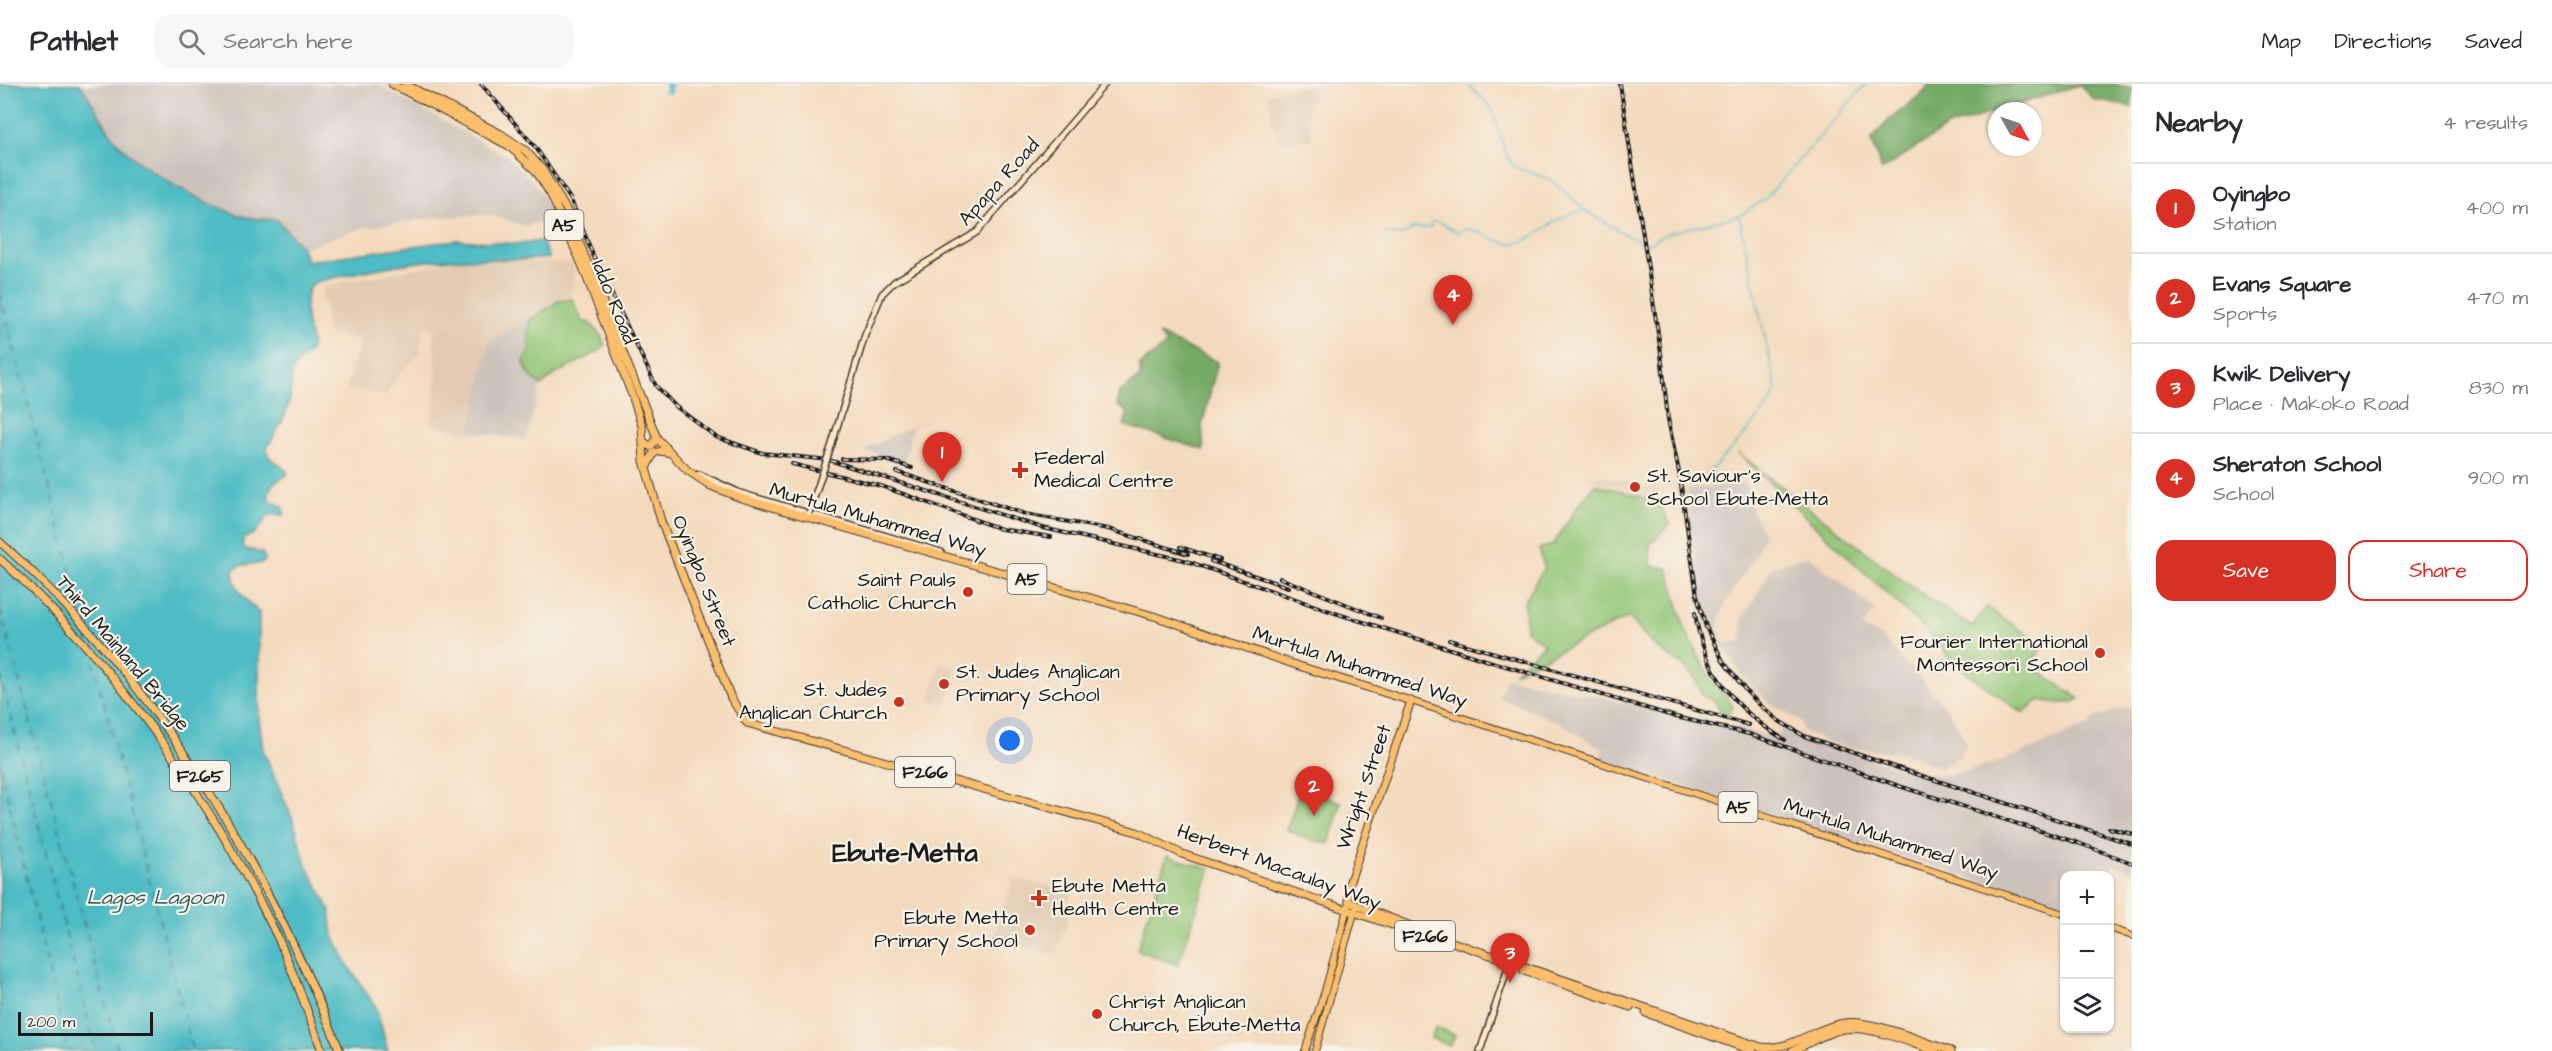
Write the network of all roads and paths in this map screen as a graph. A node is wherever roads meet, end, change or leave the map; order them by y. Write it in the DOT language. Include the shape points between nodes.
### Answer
graph roads {
  1 [pos="392,84"];
  2 [pos="405,84"];
  3 [pos="1105,84"];
  4 [pos="657,438"];
  5 [pos="643,441"];
  6 [pos="671,453"];
  7 [pos="647,471"];
  8 [pos="810,513"];
  9 [pos="0,542"];
  10 [pos="0,559"];
  11 [pos="968,564"];
  12 [pos="1411,701"];
  13 [pos="752,725"];
  14 [pos="1351,907"];
  15 [pos="2060,913"];
  16 [pos="2114,930"];
  17 [pos="2132,936"];
  18 [pos="1509,965"];
  19 [pos="322,1051"];
  20 [pos="340,1051"];
  21 [pos="1305,1051"];
  22 [pos="1315,1051"];
  23 [pos="1479,1051"];
  24 [pos="1753,1051"];
  25 [pos="1792,1051"];
  26 [pos="1935,1051"];
  27 [pos="1951,1051"];
  1 -- 5 [label="highway, Iddo Road / A5" via="509,146 536,171 551,195 586,276 640,418"];
  2 -- 4 [label="highway, Iddo Road / A5" via="501,134 526,151 542,170 566,209"];
  3 -- 8 [label="street, Apapa Road, bridge" via="977,232 915,268 882,294 867,330"];
  4 -- 5 [label="highway" via="651,447"];
  4 -- 6 [label="highway, Murtula Muhammed Way / A5"];
  5 -- 7 [label="highway, Oyingbo Street / F266"];
  6 -- 7 [label="highway" via="654,453"];
  6 -- 8 [label="street" via="716,483"];
  6 -- 11 [label="highway, Murtula Muhammed Way / A5" via="697,477 732,495"];
  7 -- 13 [label="highway, Oyingbo Street / F266" via="661,521 731,698 740,715"];
  8 -- 11 [label="street" via="957,557"];
  9 -- 20 [label="highway, Third Mainland Bridge / F265" via="85,628 189,759 272,898"];
  10 -- 19 [label="highway, Third Mainland Bridge / F265" via="50,608 122,690 200,798 276,936"];
  11 -- 12 [label="highway, Murtula Muhammed Way / A5" via="1157,617"];
  12 -- 14 [label="highway, Wright Street" via="1348,887"];
  12 -- 15 [label="main road, Murtula Muhammed Way / A5"];
  13 -- 14 [label="highway, Herbert Macaulay Way / F266" via="1137,832 1182,854"];
  14 -- 18 [label="highway, Herbert Macaulay Way / F266"];
  14 -- 21 [label="main road"];
  14 -- 22 [label="main road"];
  14 -- 27 [label="highway, Herbert Macaulay Way / F266" via="1761,1047 1784,1047 1835,1025 1856,1023"];
  16 -- 17 [label="main road"];
  18 -- 23 [label="street"];
  18 -- 24 [label="highway, Herbert Macaulay Way / F266"];
  25 -- 26 [label="highway" via="1835,1032 1852,1029"];
}
